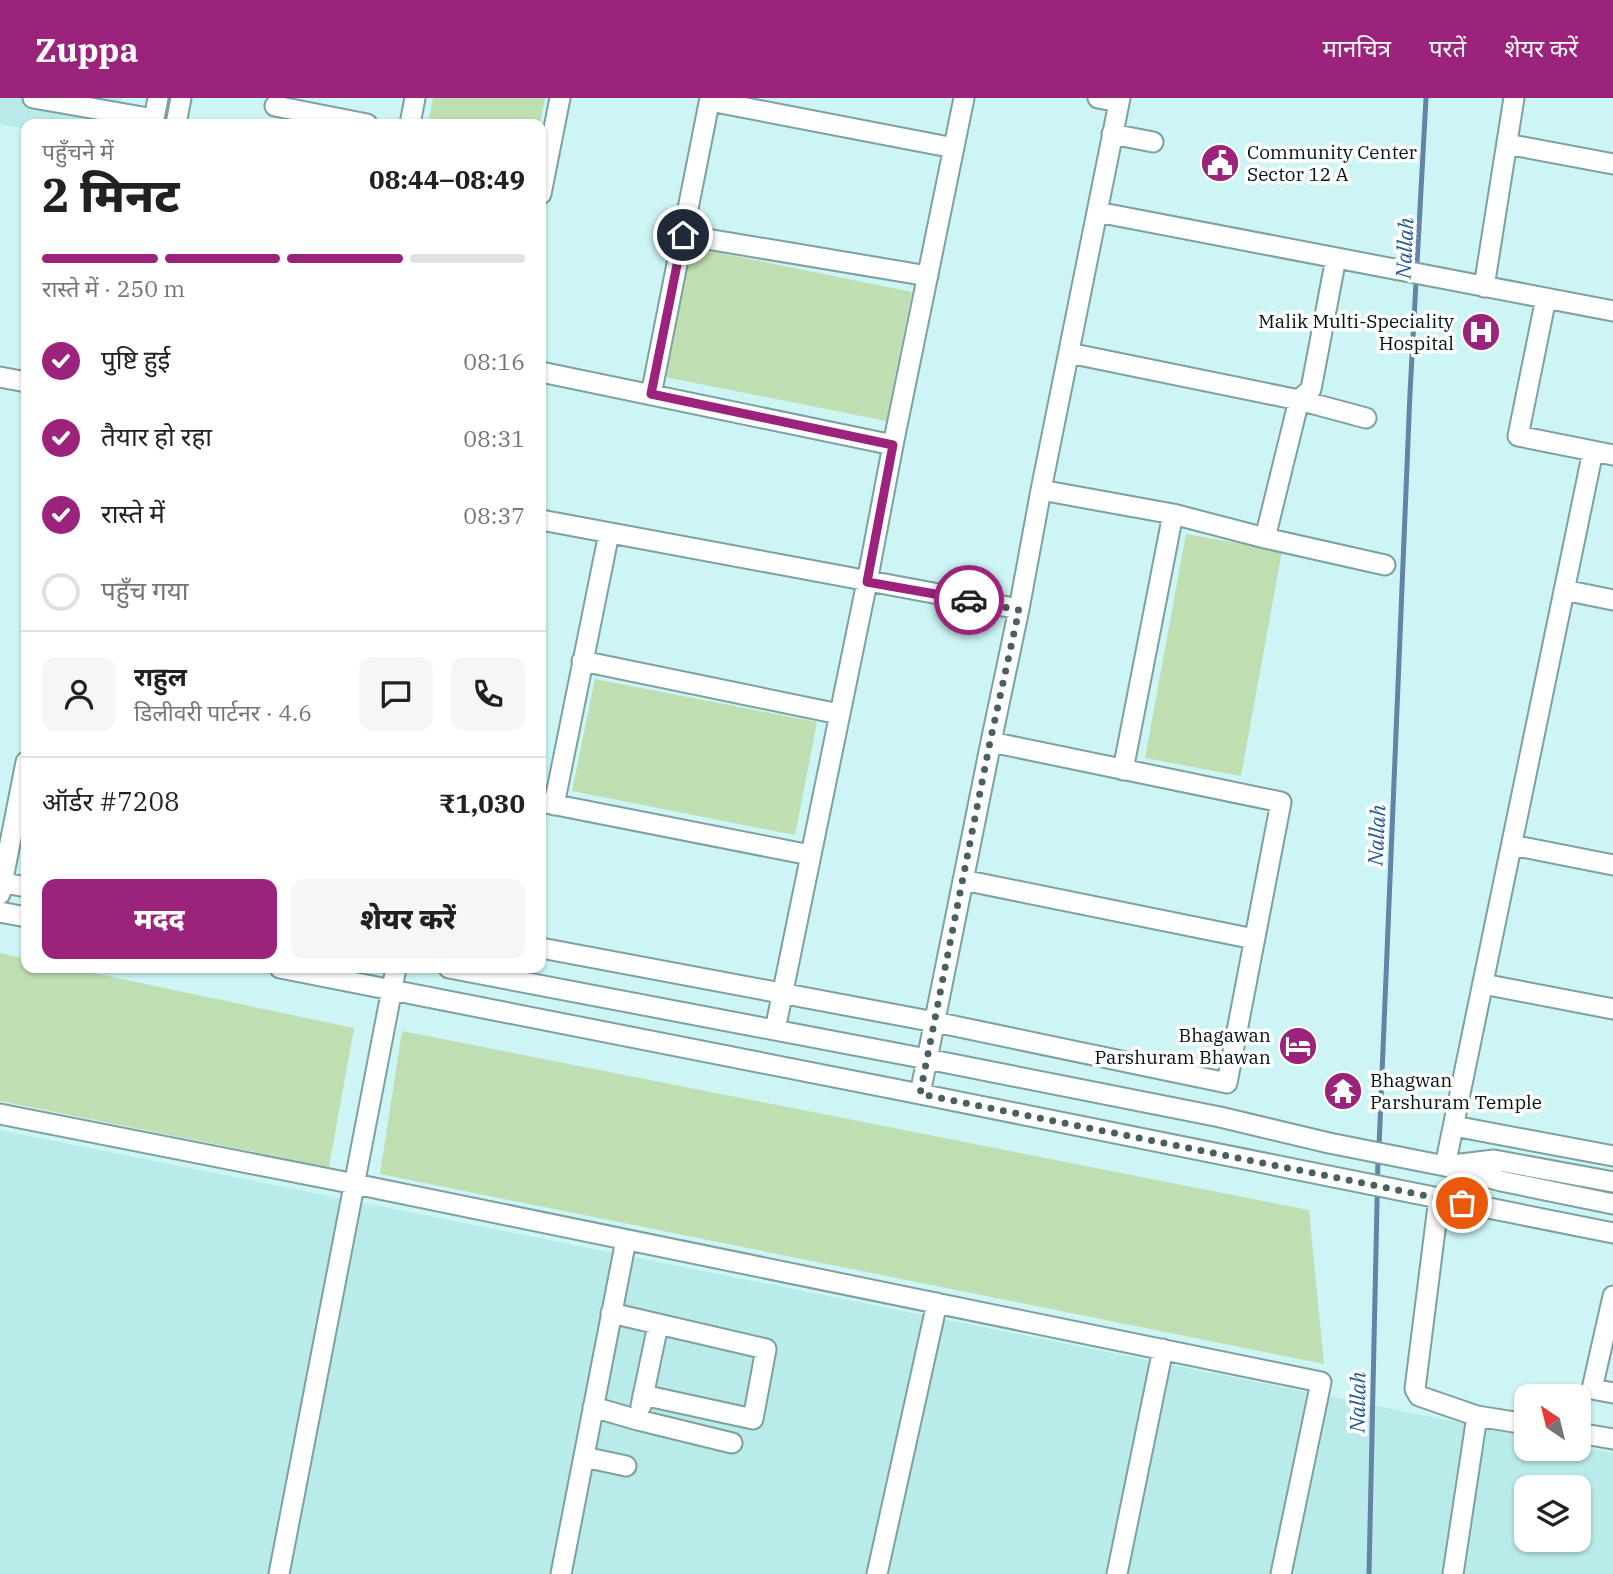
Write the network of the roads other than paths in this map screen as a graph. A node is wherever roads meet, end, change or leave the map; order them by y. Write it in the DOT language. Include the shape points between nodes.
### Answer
graph roads {
  1 [pos="33,98"];
  2 [pos="158,98"];
  3 [pos="181,98"];
  4 [pos="415,98"];
  5 [pos="560,98"];
  6 [pos="964,98"];
  7 [pos="1098,98"];
  8 [pos="1514,98"];
  9 [pos="710,99"];
  10 [pos="1119,100"];
  11 [pos="92,104"];
  12 [pos="274,109"];
  13 [pos="143,119"];
  14 [pos="154,119"];
  15 [pos="177,119"];
  16 [pos="335,119"];
  17 [pos="411,119"];
  18 [pos="1112,134"];
  19 [pos="1153,142"];
  20 [pos="1507,144"];
  21 [pos="954,148"];
  22 [pos="546,153"];
  23 [pos="1613,164"];
  24 [pos="1097,212"];
  25 [pos="683,235"];
  26 [pos="1336,258"];
  27 [pos="928,276"];
  28 [pos="1485,287"];
  29 [pos="1546,298"];
  30 [pos="1613,311"];
  31 [pos="1069,353"];
  32 [pos="546,373"];
  33 [pos="0,377"];
  34 [pos="21,381"];
  35 [pos="651,394"];
  36 [pos="1299,400"];
  37 [pos="1366,418"];
  38 [pos="893,445"];
  39 [pos="1593,451"];
  40 [pos="1613,455"];
  41 [pos="1041,490"];
  42 [pos="1173,514"];
  43 [pos="546,521"];
  44 [pos="609,533"];
  45 [pos="1265,538"];
  46 [pos="1385,565"];
  47 [pos="867,582"];
  48 [pos="1564,590"];
  49 [pos="1613,600"];
  50 [pos="1019,610"];
  51 [pos="582,662"];
  52 [pos="839,714"];
  53 [pos="990,742"];
  54 [pos="1123,770"];
  55 [pos="21,782"];
  56 [pos="547,803"];
  57 [pos="1512,845"];
  58 [pos="4,849"];
  59 [pos="810,855"];
  60 [pos="1613,865"];
  61 [pos="963,880"];
  62 [pos="1,886"];
  63 [pos="21,888"];
  64 [pos="0,912"];
  65 [pos="21,916"];
  66 [pos="1254,939"];
  67 [pos="546,949"];
  68 [pos="306,973"];
  69 [pos="395,973"];
  70 [pos="475,973"];
  71 [pos="1483,984"];
  72 [pos="392,990"];
  73 [pos="782,994"];
  74 [pos="1613,1009"];
  75 [pos="934,1021"];
  76 [pos="775,1030"];
  77 [pos="927,1059"];
  78 [pos="920,1094"];
  79 [pos="0,1114"];
  80 [pos="1454,1126"];
  81 [pos="1613,1156"];
  82 [pos="1436,1164"];
  83 [pos="1613,1182"];
  84 [pos="355,1184"];
  85 [pos="1439,1198"];
  86 [pos="1613,1205"];
  87 [pos="1613,1233"];
  88 [pos="626,1240"];
  89 [pos="1613,1296"];
  90 [pos="937,1303"];
  91 [pos="611,1313"];
  92 [pos="658,1325"];
  93 [pos="1163,1349"];
  94 [pos="1613,1393"];
  95 [pos="643,1395"];
  96 [pos="682,1404"];
  97 [pos="593,1408"];
  98 [pos="1477,1416"];
  99 [pos="638,1420"];
  100 [pos="1514,1422"];
  101 [pos="677,1430"];
  102 [pos="1591,1435"];
  103 [pos="1613,1439"];
  104 [pos="732,1443"];
  105 [pos="584,1457"];
  106 [pos="626,1466"];
  107 [pos="279,1574"];
  108 [pos="561,1574"];
  109 [pos="877,1574"];
  110 [pos="1117,1574"];
  111 [pos="1281,1574"];
  112 [pos="1452,1574"];
  1 -- 11 [label="street"];
  2 -- 14 [label="street"];
  3 -- 15 [label="street"];
  4 -- 17 [label="street"];
  5 -- 22 [label="street"];
  6 -- 21 [label="street"];
  7 -- 10 [label="street"];
  8 -- 20 [label="street"];
  9 -- 21 [label="street"];
  9 -- 25 [label="street"];
  10 -- 18 [label="street"];
  11 -- 13 [label="street"];
  12 -- 16 [label="street"];
  18 -- 19 [label="street"];
  18 -- 24 [label="street"];
  20 -- 23 [label="street"];
  20 -- 28 [label="street"];
  21 -- 27 [label="street"];
  24 -- 26 [label="street"];
  24 -- 31 [label="street"];
  25 -- 27 [label="street"];
  25 -- 35 [label="street"];
  26 -- 28 [label="street"];
  26 -- 36 [label="street" via="1311,389"];
  27 -- 38 [label="street"];
  28 -- 29 [label="street"];
  29 -- 30 [label="street"];
  29 -- 39 [label="street" via="1518,436"];
  31 -- 36 [label="street"];
  31 -- 41 [label="street"];
  32 -- 35 [label="street"];
  33 -- 34 [label="street"];
  35 -- 38 [label="street"];
  36 -- 37 [label="street"];
  36 -- 45 [label="street"];
  38 -- 47 [label="street"];
  39 -- 40 [label="street"];
  39 -- 48 [label="street"];
  41 -- 42 [label="street"];
  41 -- 50 [label="street"];
  42 -- 45 [label="street"];
  42 -- 54 [label="street"];
  43 -- 44 [label="street"];
  44 -- 47 [label="street"];
  44 -- 51 [label="street"];
  45 -- 46 [label="street"];
  47 -- 50 [label="street"];
  47 -- 52 [label="street"];
  48 -- 49 [label="street"];
  48 -- 57 [label="street"];
  50 -- 53 [label="street"];
  51 -- 52 [label="street"];
  51 -- 56 [label="street"];
  52 -- 59 [label="street"];
  53 -- 54 [label="street"];
  53 -- 61 [label="street"];
  54 -- 66 [label="street" via="1281,802"];
  55 -- 58 [label="street"];
  56 -- 59 [label="street"];
  57 -- 60 [label="street"];
  57 -- 71 [label="street"];
  58 -- 62 [label="street"];
  59 -- 73 [label="street"];
  61 -- 66 [label="street"];
  61 -- 75 [label="street"];
  62 -- 63 [label="street"];
  64 -- 65 [label="street"];
  66 -- 75 [label="street" via="1227,1083"];
  67 -- 73 [label="street"];
  68 -- 72 [label="street"];
  69 -- 72 [label="street"];
  70 -- 76 [label="street"];
  71 -- 74 [label="street"];
  71 -- 80 [label="street"];
  72 -- 78 [label="street"];
  72 -- 84 [label="street"];
  73 -- 75 [label="street"];
  73 -- 76 [label="street"];
  75 -- 77 [label="street"];
  76 -- 77 [label="street"];
  77 -- 78 [label="street"];
  77 -- 82 [label="street"];
  78 -- 85 [label="street"];
  79 -- 84 [label="street"];
  80 -- 81 [label="street"];
  80 -- 82 [label="street"];
  82 -- 83 [label="street" via="1494,1160"];
  82 -- 86 [label="street"];
  84 -- 88 [label="street"];
  84 -- 107 [label="street"];
  85 -- 87 [label="street"];
  85 -- 98 [label="street" via="1415,1389 1419,1396"];
  88 -- 90 [label="street"];
  88 -- 91 [label="street"];
  89 -- 94 [label="street" via="1592,1389"];
  90 -- 93 [label="street"];
  90 -- 109 [label="street"];
  91 -- 92 [label="street"];
  91 -- 97 [label="street"];
  92 -- 95 [label="street"];
  92 -- 96 [label="street" via="766,1349 752,1419"];
  93 -- 110 [label="street"];
  93 -- 111 [label="street" via="1321,1382"];
  95 -- 96 [label="street"];
  95 -- 99 [label="street"];
  96 -- 101 [label="street"];
  97 -- 99 [label="street"];
  97 -- 105 [label="street"];
  98 -- 100 [label="street"];
  98 -- 112 [label="street"];
  99 -- 101 [label="street"];
  101 -- 104 [label="street"];
  102 -- 103 [label="street"];
  105 -- 106 [label="street"];
  105 -- 108 [label="street"];
}
